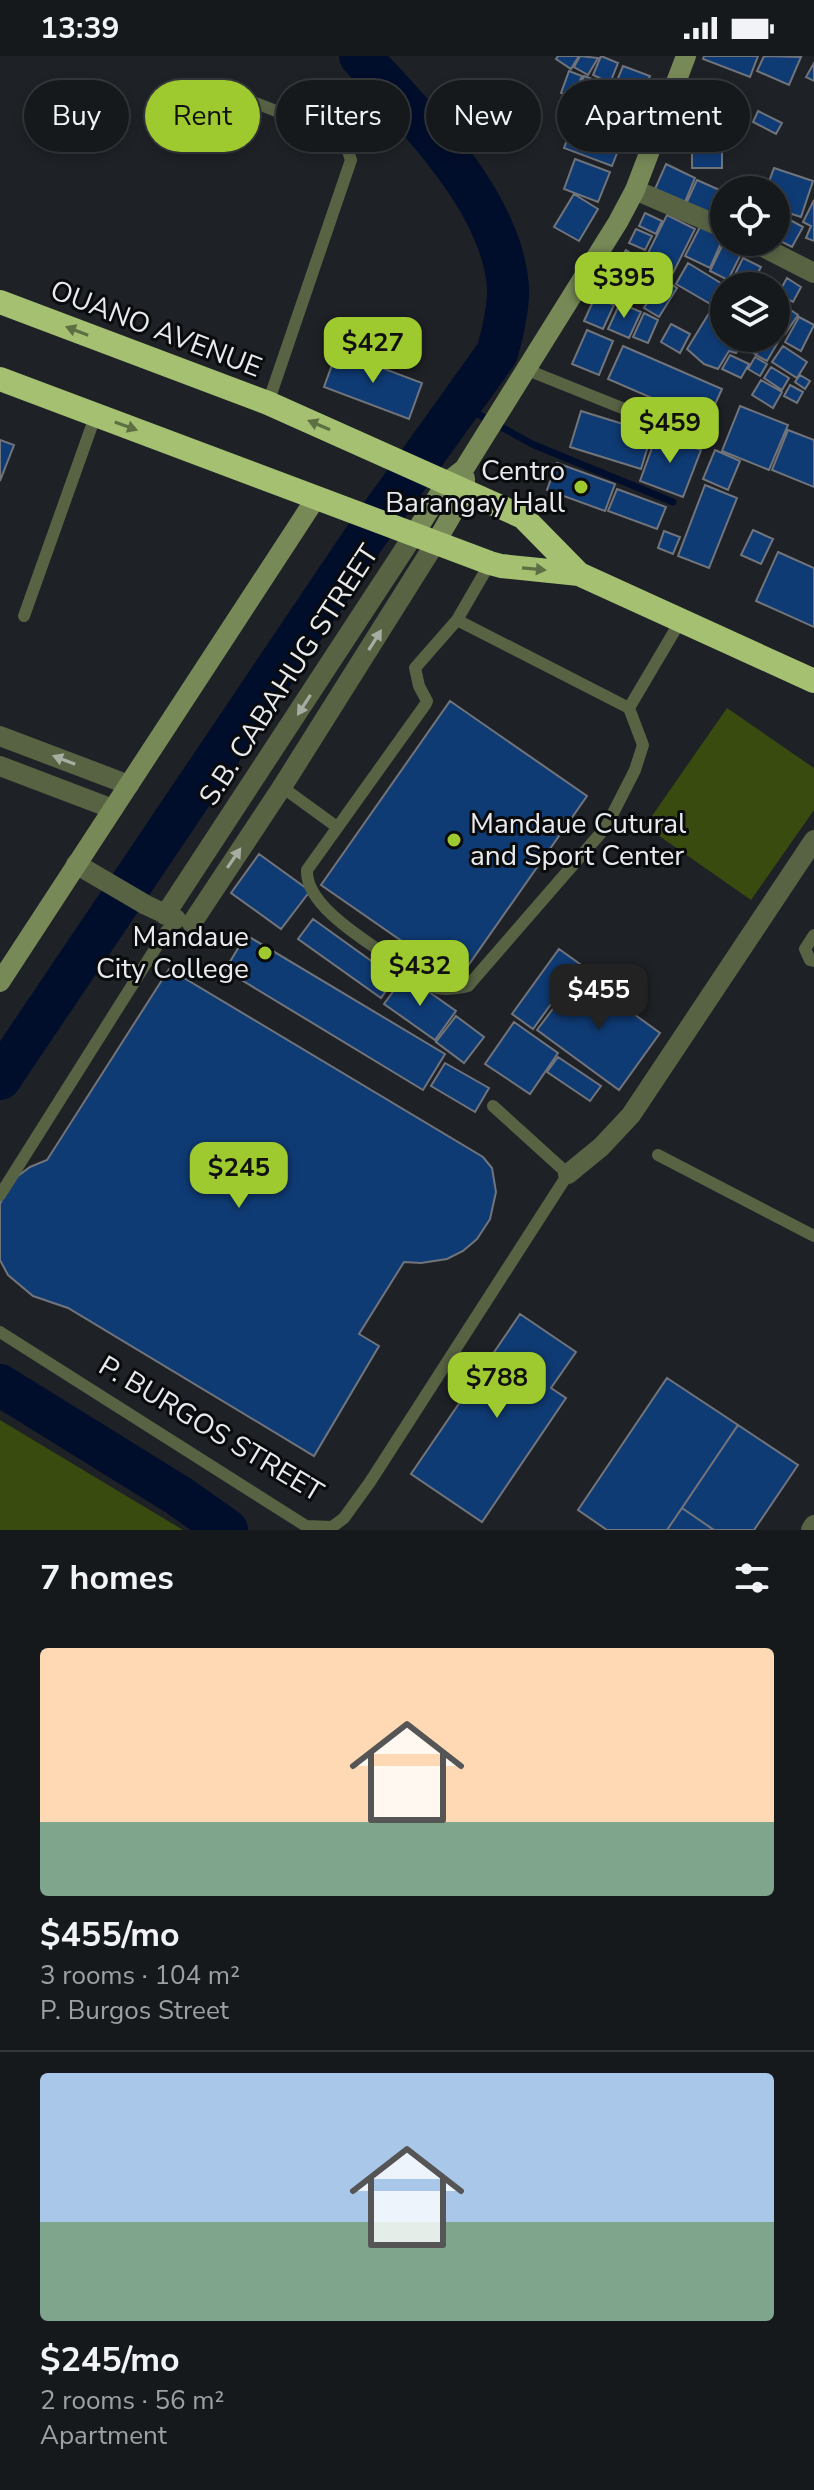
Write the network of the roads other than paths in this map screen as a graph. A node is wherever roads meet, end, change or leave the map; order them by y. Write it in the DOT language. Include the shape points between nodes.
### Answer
graph roads {
  1 [pos="686,56"];
  2 [pos="260,105"];
  3 [pos="635,190"];
  4 [pos="710,222"];
  5 [pos="781,256"];
  6 [pos="814,273"];
  7 [pos="0,302"];
  8 [pos="525,369"];
  9 [pos="0,379"];
  10 [pos="268,403"];
  11 [pos="96,414"];
  12 [pos="642,416"];
  13 [pos="452,480"];
  14 [pos="316,498"];
  15 [pos="417,534"];
  16 [pos="490,563"];
  17 [pos="579,574"];
  18 [pos="24,616"];
  19 [pos="457,620"];
  20 [pos="681,620"];
  21 [pos="814,681"];
  22 [pos="629,708"];
  23 [pos="0,736"];
  24 [pos="0,766"];
  25 [pos="129,785"];
  26 [pos="282,787"];
  27 [pos="113,809"];
  28 [pos="337,827"];
  29 [pos="814,840"];
  30 [pos="76,864"];
  31 [pos="166,923"];
  32 [pos="814,935"];
  33 [pos="814,961"];
  34 [pos="0,982"];
  35 [pos="493,1106"];
  36 [pos="658,1155"];
  37 [pos="568,1174"];
  38 [pos="0,1195"];
  39 [pos="814,1236"];
  40 [pos="0,1332"];
  41 [pos="814,1525"];
  42 [pos="811,1530"];
  1 -- 3 [label="street, S.B. CABAHUG STREET"];
  2 -- 10 [label="lane" via="343,137 351,160"];
  3 -- 4 [label="street"];
  3 -- 8 [label="street, S.B. CABAHUG STREET"];
  5 -- 6 [label="street"];
  10 -- 7 [label="highway, OUANO AVENUE, one-way"];
  8 -- 12 [label="lane"];
  8 -- 13 [label="street, S.B. CABAHUG STREET"];
  9 -- 11 [label="highway"];
  13 -- 10 [label="highway, OUANO AVENUE, one-way"];
  11 -- 14 [label="highway, one-way"];
  11 -- 18 [label="lane"];
  13 -- 15 [label="street, S.B. CABAHUG STREET"];
  13 -- 17 [label="highway, OUANO AVENUE" via="523,517"];
  14 -- 15 [label="highway"];
  14 -- 25 [label="street"];
  15 -- 16 [label="highway"];
  26 -- 15 [label="street, S.B. CABAHUG STREET, one-way"];
  15 -- 31 [label="street, S.B. CABAHUG STREET, one-way"];
  16 -- 17 [label="highway, one-way"];
  16 -- 19 [label="lane"];
  17 -- 20 [label="highway"];
  19 -- 22 [label="lane"];
  19 -- 28 [label="lane" via="415,668 425,705"];
  20 -- 21 [label="highway"];
  20 -- 22 [label="lane"];
  22 -- 28 [label="lane" via="643,745 606,827 468,986 430,986 338,921 310,888 307,870"];
  25 -- 23 [label="street, one-way"];
  24 -- 27 [label="street"];
  25 -- 27 [label="street"];
  26 -- 28 [label="lane"];
  31 -- 26 [label="street, S.B. CABAHUG STREET, one-way" via="192,923"];
  27 -- 30 [label="street"];
  29 -- 37 [label="street, P. BURGOS STREET" via="631,1115"];
  30 -- 31 [label="street" via="146,905"];
  30 -- 34 [label="street"];
  31 -- 38 [label="lane"];
  32 -- 33 [label="lane" via="805,949"];
  35 -- 37 [label="lane"];
  36 -- 39 [label="lane"];
  37 -- 40 [label="lane, P. BURGOS STREET" via="370,1482 332,1527 306,1526"];
  41 -- 42 [label="street"];
}
